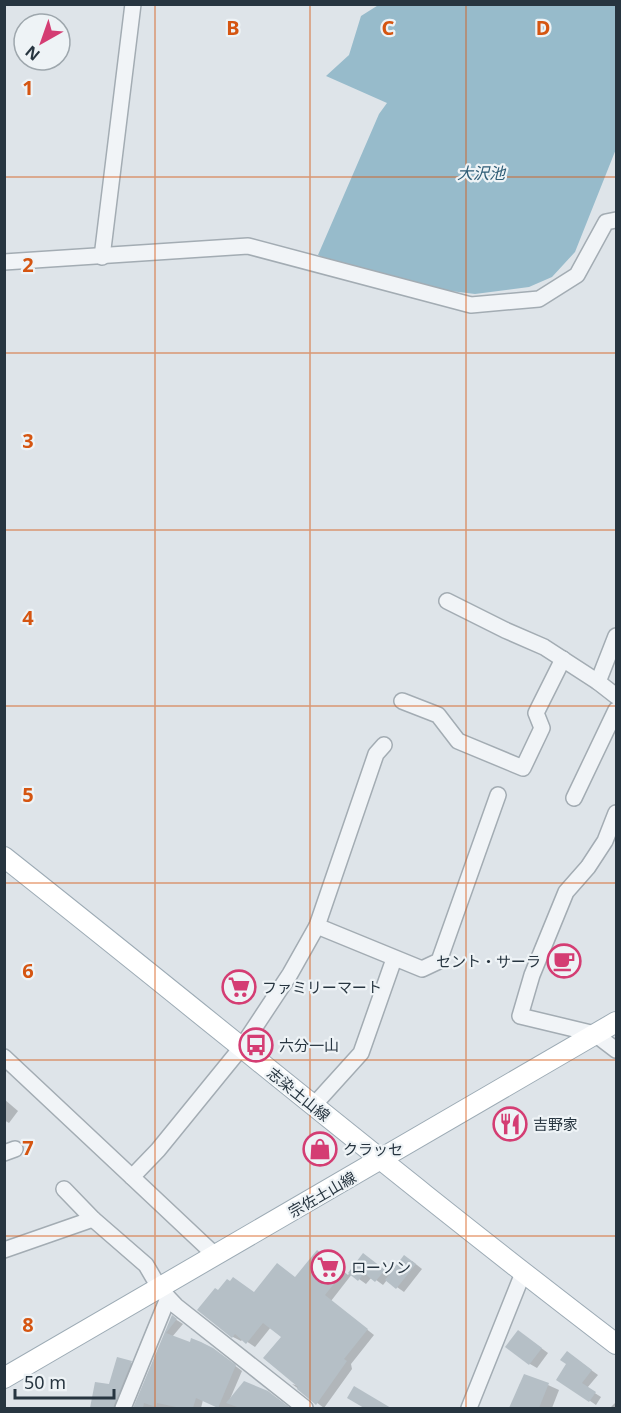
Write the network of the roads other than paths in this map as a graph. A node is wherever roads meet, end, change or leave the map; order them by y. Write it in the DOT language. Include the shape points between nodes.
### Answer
graph roads {
  1 [pos="133,4"];
  2 [pos="616,220"];
  3 [pos="102,257"];
  4 [pos="4,262"];
  5 [pos="447,601"];
  6 [pos="616,636"];
  7 [pos="563,659"];
  8 [pos="598,682"];
  9 [pos="616,696"];
  10 [pos="402,701"];
  11 [pos="616,710"];
  12 [pos="384,745"];
  13 [pos="498,795"];
  14 [pos="574,798"];
  15 [pos="616,813"];
  16 [pos="4,857"];
  17 [pos="317,926"];
  18 [pos="394,959"];
  19 [pos="616,1022"];
  20 [pos="595,1034"];
  21 [pos="241,1048"];
  22 [pos="616,1050"];
  23 [pos="4,1057"];
  24 [pos="314,1105"];
  25 [pos="380,1160"];
  26 [pos="132,1177"];
  27 [pos="64,1189"];
  28 [pos="93,1219"];
  29 [pos="4,1250"];
  30 [pos="216,1256"];
  31 [pos="523,1273"];
  32 [pos="164,1293"];
  33 [pos="616,1344"];
  34 [pos="4,1378"];
  35 [pos="123,1408"];
  36 [pos="305,1408"];
  37 [pos="469,1408"];
  1 -- 3 [label="street"];
  2 -- 3 [label="street" via="606,222 577,275 538,299 471,305 248,246"];
  3 -- 4 [label="street"];
  5 -- 7 [label="street"];
  6 -- 8 [label="street"];
  7 -- 8 [label="street"];
  7 -- 10 [label="street" via="536,713 542,728 523,768 458,741 438,716"];
  8 -- 9 [label="street"];
  11 -- 14 [label="street"];
  12 -- 17 [label="street" via="376,754"];
  13 -- 18 [label="street" via="439,961 422,969"];
  15 -- 20 [label="street" via="605,841 566,892 532,975 520,1016"];
  16 -- 21 [label="main road, 志染土山線"];
  17 -- 18 [label="street"];
  17 -- 21 [label="street"];
  18 -- 24 [label="street" via="361,1053"];
  19 -- 20 [label="main road"];
  20 -- 22 [label="street"];
  20 -- 25 [label="main road"];
  21 -- 24 [label="main road, 志染土山線"];
  21 -- 26 [label="street"];
  23 -- 26 [label="street"];
  24 -- 25 [label="main road, 志染土山線"];
  25 -- 30 [label="main road, 宗佐土山線"];
  25 -- 31 [label="main road"];
  26 -- 30 [label="street"];
  27 -- 28 [label="street"];
  28 -- 29 [label="street"];
  28 -- 32 [label="street" via="146,1265"];
  30 -- 32 [label="main road, 宗佐土山線"];
  31 -- 33 [label="main road"];
  31 -- 37 [label="street"];
  32 -- 34 [label="main road, 宗佐土山線"];
  32 -- 35 [label="street"];
  32 -- 36 [label="street"];
}
